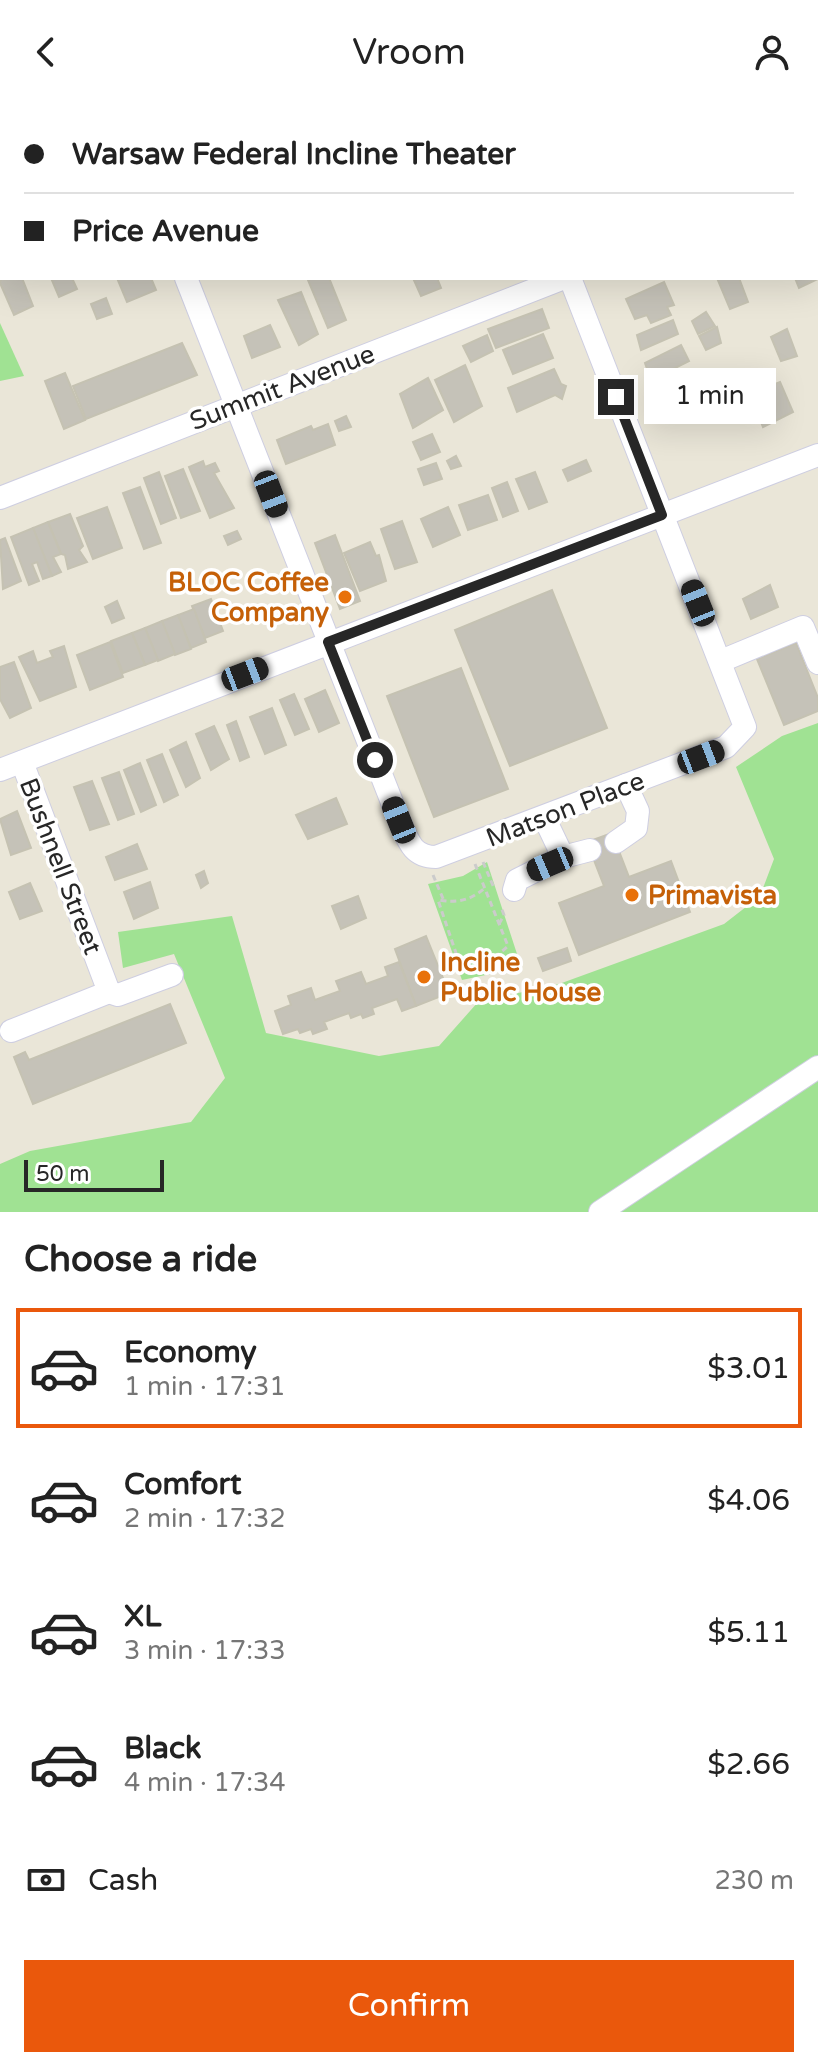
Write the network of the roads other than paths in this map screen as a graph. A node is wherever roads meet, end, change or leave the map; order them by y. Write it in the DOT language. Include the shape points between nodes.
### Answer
graph roads {
  1 [pos="187,280"];
  2 [pos="562,280"];
  3 [pos="568,280"];
  4 [pos="236,405"];
  5 [pos="818,455"];
  6 [pos="0,498"];
  7 [pos="662,515"];
  8 [pos="328,642"];
  9 [pos="721,661"];
  10 [pos="818,663"];
  11 [pos="22,762"];
  12 [pos="0,770"];
  13 [pos="626,785"];
  14 [pos="544,817"];
  15 [pos="616,842"];
  16 [pos="590,850"];
  17 [pos="563,857"];
  18 [pos="514,890"];
  19 [pos="172,975"];
  20 [pos="109,992"];
  21 [pos="11,1031"];
  22 [pos="818,1067"];
  23 [pos="600,1212"];
  1 -- 4 [label="street"];
  2 -- 4 [label="street, Summit Avenue"];
  3 -- 7 [label="street"];
  4 -- 6 [label="street, Summit Avenue"];
  4 -- 8 [label="street"];
  5 -- 7 [label="street"];
  7 -- 8 [label="street"];
  7 -- 9 [label="street"];
  8 -- 11 [label="street"];
  8 -- 14 [label="street, Matson Place" via="399,820 428,866"];
  9 -- 10 [label="street" via="803,627"];
  9 -- 13 [label="street, Matson Place" via="745,727 726,747"];
  11 -- 12 [label="street"];
  11 -- 20 [label="street, Bushnell Street"];
  13 -- 14 [label="street, Matson Place"];
  13 -- 15 [label="street" via="638,811 636,828"];
  14 -- 17 [label="street"];
  16 -- 17 [label="street"];
  17 -- 18 [label="street" via="524,875"];
  19 -- 20 [label="street" via="118,995"];
  20 -- 21 [label="street"];
  22 -- 23 [label="street"];
}
